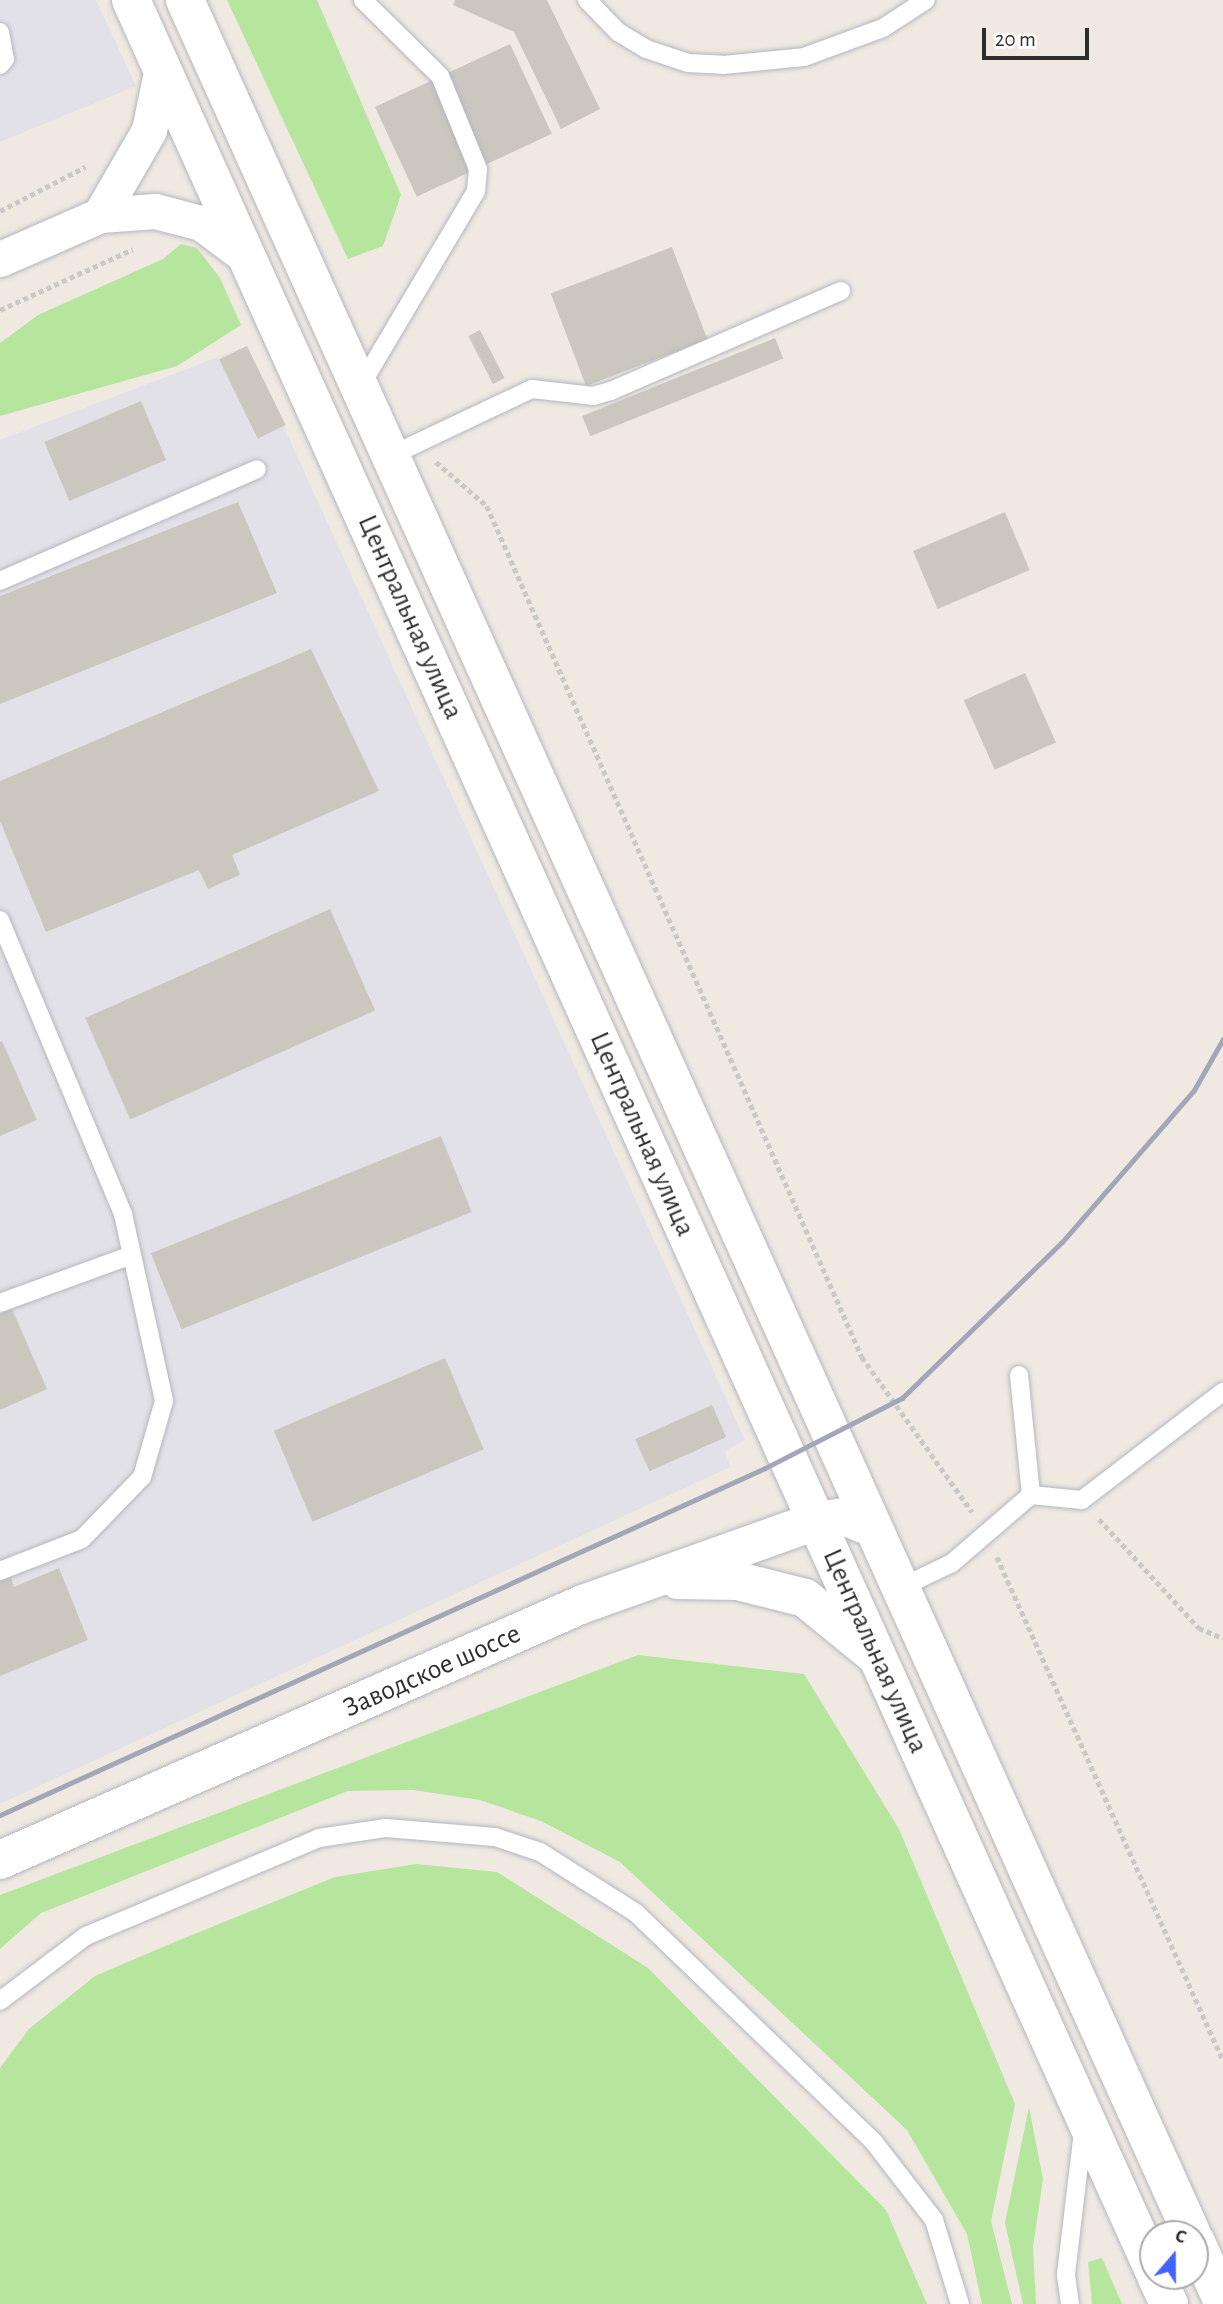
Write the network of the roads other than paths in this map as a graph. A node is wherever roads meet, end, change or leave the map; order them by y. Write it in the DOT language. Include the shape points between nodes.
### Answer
graph roads {
  1 [pos="131,0"];
  2 [pos="185,0"];
  3 [pos="363,0"];
  4 [pos="587,0"];
  5 [pos="926,0"];
  6 [pos="0,32"];
  7 [pos="0,65"];
  8 [pos="162,68"];
  9 [pos="100,215"];
  10 [pos="1,256"];
  11 [pos="247,257"];
  12 [pos="841,291"];
  13 [pos="359,388"];
  14 [pos="406,449"];
  15 [pos="257,469"];
  16 [pos="0,581"];
  17 [pos="0,920"];
  18 [pos="132,1255"];
  19 [pos="0,1303"];
  20 [pos="1019,1375"];
  21 [pos="1223,1392"];
  22 [pos="1031,1496"];
  23 [pos="816,1521"];
  24 [pos="873,1528"];
  25 [pos="0,1571"];
  26 [pos="644,1582"];
  27 [pos="900,1588"];
  28 [pos="877,1657"];
  29 [pos="0,1860"];
  30 [pos="0,2001"];
  31 [pos="1085,2117"];
  32 [pos="1186,2220"];
  33 [pos="1139,2238"];
  34 [pos="1209,2271"];
  35 [pos="1223,2302"];
  36 [pos="960,2304"];
  37 [pos="1070,2304"];
  1 -- 8 [label="main road, Центральная улица"];
  2 -- 13 [label="main road, Центральная улица"];
  3 -- 13 [label="lane" via="440,76 478,169 476,191"];
  4 -- 5 [label="lane" via="618,32 646,49 688,63 723,65 804,57 883,28"];
  6 -- 7 [label="lane" via="5,59"];
  8 -- 9 [label="street" via="149,130"];
  8 -- 11 [label="main road, Центральная улица"];
  9 -- 10 [label="street"];
  9 -- 11 [label="street" via="155,211 201,223"];
  11 -- 23 [label="main road, Центральная улица"];
  12 -- 14 [label="lane" via="611,391 593,396 532,389"];
  13 -- 14 [label="main road, Центральная улица"];
  14 -- 24 [label="main road, Центральная улица"];
  15 -- 16 [label="lane"];
  17 -- 18 [label="lane" via="123,1214"];
  18 -- 19 [label="lane"];
  18 -- 25 [label="lane" via="164,1401 142,1477 82,1539"];
  20 -- 22 [label="lane"];
  21 -- 22 [label="lane" via="1082,1500"];
  22 -- 27 [label="lane" via="952,1563"];
  23 -- 24 [label="main road, Заводское шоссе" via="846,1517"];
  23 -- 26 [label="main road, Заводское шоссе"];
  23 -- 28 [label="main road, Центральная улица"];
  24 -- 27 [label="main road, Центральная улица"];
  26 -- 28 [label="main road" via="714,1579 783,1590 821,1606"];
  26 -- 29 [label="main road, Заводское шоссе"];
  27 -- 32 [label="main road, Центральная улица"];
  28 -- 31 [label="main road, Центральная улица"];
  30 -- 36 [label="lane" via="86,1936 319,1838 386,1828 495,1837 540,1852 636,1913 873,2141 934,2220"];
  31 -- 33 [label="main road, Центральная улица"];
  31 -- 37 [label="lane" via="1066,2274"];
  34 -- 35 [label="main road"];
}
